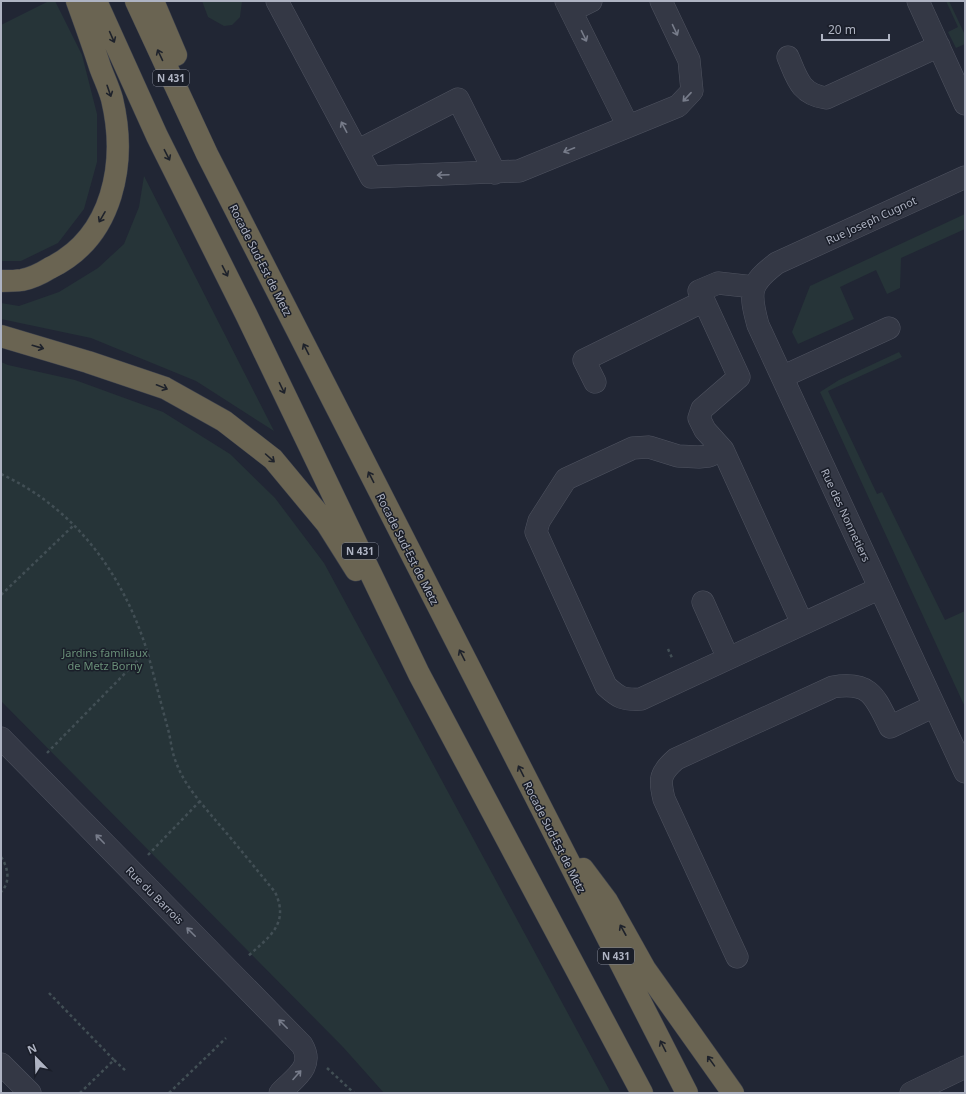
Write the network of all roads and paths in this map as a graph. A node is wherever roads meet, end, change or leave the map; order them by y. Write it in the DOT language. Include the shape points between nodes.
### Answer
graph roads {
  1 [pos="77,1"];
  2 [pos="96,1"];
  3 [pos="136,1"];
  4 [pos="153,1"];
  5 [pos="277,1"];
  6 [pos="591,1"];
  7 [pos="661,1"];
  8 [pos="918,1"];
  9 [pos="569,6"];
  10 [pos="939,46"];
  11 [pos="788,57"];
  12 [pos="965,104"];
  13 [pos="628,126"];
  14 [pos="357,151"];
  15 [pos="206,154"];
  16 [pos="495,172"];
  17 [pos="965,177"];
  18 [pos="1,281"];
  19 [pos="754,287"];
  20 [pos="704,301"];
  21 [pos="889,328"];
  22 [pos="1,336"];
  23 [pos="782,377"];
  24 [pos="595,382"];
  25 [pos="723,450"];
  26 [pos="1,474"];
  27 [pos="74,525"];
  28 [pos="880,588"];
  29 [pos="1,595"];
  30 [pos="703,602"];
  31 [pos="802,623"];
  32 [pos="148,654"];
  33 [pos="728,658"];
  34 [pos="419,674"];
  35 [pos="934,706"];
  36 [pos="1,738"];
  37 [pos="32,768"];
  38 [pos="965,772"];
  39 [pos="200,801"];
  40 [pos="546,818"];
  41 [pos="1,857"];
  42 [pos="135,875"];
  43 [pos="1,892"];
  44 [pos="737,957"];
  45 [pos="231,973"];
  46 [pos="49,993"];
  47 [pos="226,1038"];
  48 [pos="307,1054"];
  49 [pos="114,1060"];
  50 [pos="1,1064"];
  51 [pos="965,1067"];
  52 [pos="127,1072"];
  53 [pos="30,1093"];
  54 [pos="80,1093"];
  55 [pos="169,1093"];
  56 [pos="280,1093"];
  57 [pos="354,1093"];
  58 [pos="642,1093"];
  59 [pos="687,1093"];
  60 [pos="733,1093"];
  61 [pos="910,1093"];
  1 -- 18 [label="highway, one-way" via="112,99 117,138 114,185 109,203 92,234 75,252 41,273 22,280"];
  2 -- 34 [label="highway, N 431, one-way" via="157,136 246,314"];
  15 -- 3 [label="highway, Rocade Sud-Est de Metz / N 431, one-way"];
  4 -- 15 [label="highway" via="176,54"];
  14 -- 5 [label="street, one-way"];
  6 -- 9 [label="street"];
  7 -- 13 [label="street, one-way" via="689,60 692,91 678,106"];
  8 -- 10 [label="street"];
  9 -- 13 [label="street, one-way"];
  10 -- 11 [label="street" via="826,98 806,91 798,81"];
  10 -- 12 [label="street"];
  13 -- 16 [label="street, one-way" via="519,171"];
  16 -- 14 [label="street, one-way" via="371,177"];
  14 -- 16 [label="street" via="458,100"];
  40 -- 15 [label="highway, Rocade Sud-Est de Metz / N 431, one-way"];
  17 -- 19 [label="street, Rue Joseph Cugnot" via="777,263 762,274"];
  19 -- 20 [label="street" via="718,283 699,291"];
  19 -- 23 [label="street, Rue des Nonnetiers" via="752,304 758,325"];
  20 -- 24 [label="street" via="584,360"];
  20 -- 25 [label="street" via="739,376 702,409 699,418 705,430"];
  21 -- 23 [label="street"];
  22 -- 34 [label="highway, one-way" via="165,388 224,421 273,459 327,524"];
  23 -- 28 [label="street, Rue des Nonnetiers"];
  25 -- 31 [label="street"];
  25 -- 33 [label="street" via="699,457 678,456 649,447 632,448 566,480 539,521 536,532 606,686 618,697 629,700 641,699"];
  26 -- 27 [label="path" via="48,500"];
  27 -- 29 [label="path"];
  27 -- 32 [label="path" via="92,545 123,591"];
  28 -- 31 [label="street"];
  28 -- 35 [label="street, Rue des Nonnetiers"];
  30 -- 33 [label="street"];
  31 -- 33 [label="street"];
  32 -- 37 [label="path" via="141,657"];
  32 -- 39 [label="path" via="176,762"];
  34 -- 58 [label="highway, N 431"];
  35 -- 38 [label="street, Rue des Nonnetiers"];
  35 -- 44 [label="street" via="890,727 875,697 863,688 847,685 833,687 676,759 665,768 660,784 664,799"];
  36 -- 37 [label="street, Rue du Barrois"];
  42 -- 37 [label="street, Rue du Barrois, one-way"];
  39 -- 42 [label="path" via="148,854 144,866"];
  39 -- 45 [label="path" via="275,892 281,903 281,917 277,927"];
  59 -- 40 [label="highway, Rocade Sud-Est de Metz / N 431, one-way"];
  60 -- 40 [label="highway, one-way" via="645,969 608,901"];
  41 -- 43 [label="path" via="7,869 6,884"];
  45 -- 42 [label="street, Rue du Barrois, one-way"];
  48 -- 45 [label="street, Rue du Barrois, one-way" via="286,1027"];
  46 -- 49 [label="path"];
  47 -- 55 [label="path"];
  56 -- 48 [label="street, one-way" via="306,1064"];
  48 -- 57 [label="path" via="336,1074"];
  49 -- 52 [label="path"];
  49 -- 54 [label="path"];
  50 -- 53 [label="street"];
  51 -- 61 [label="street"];
}
